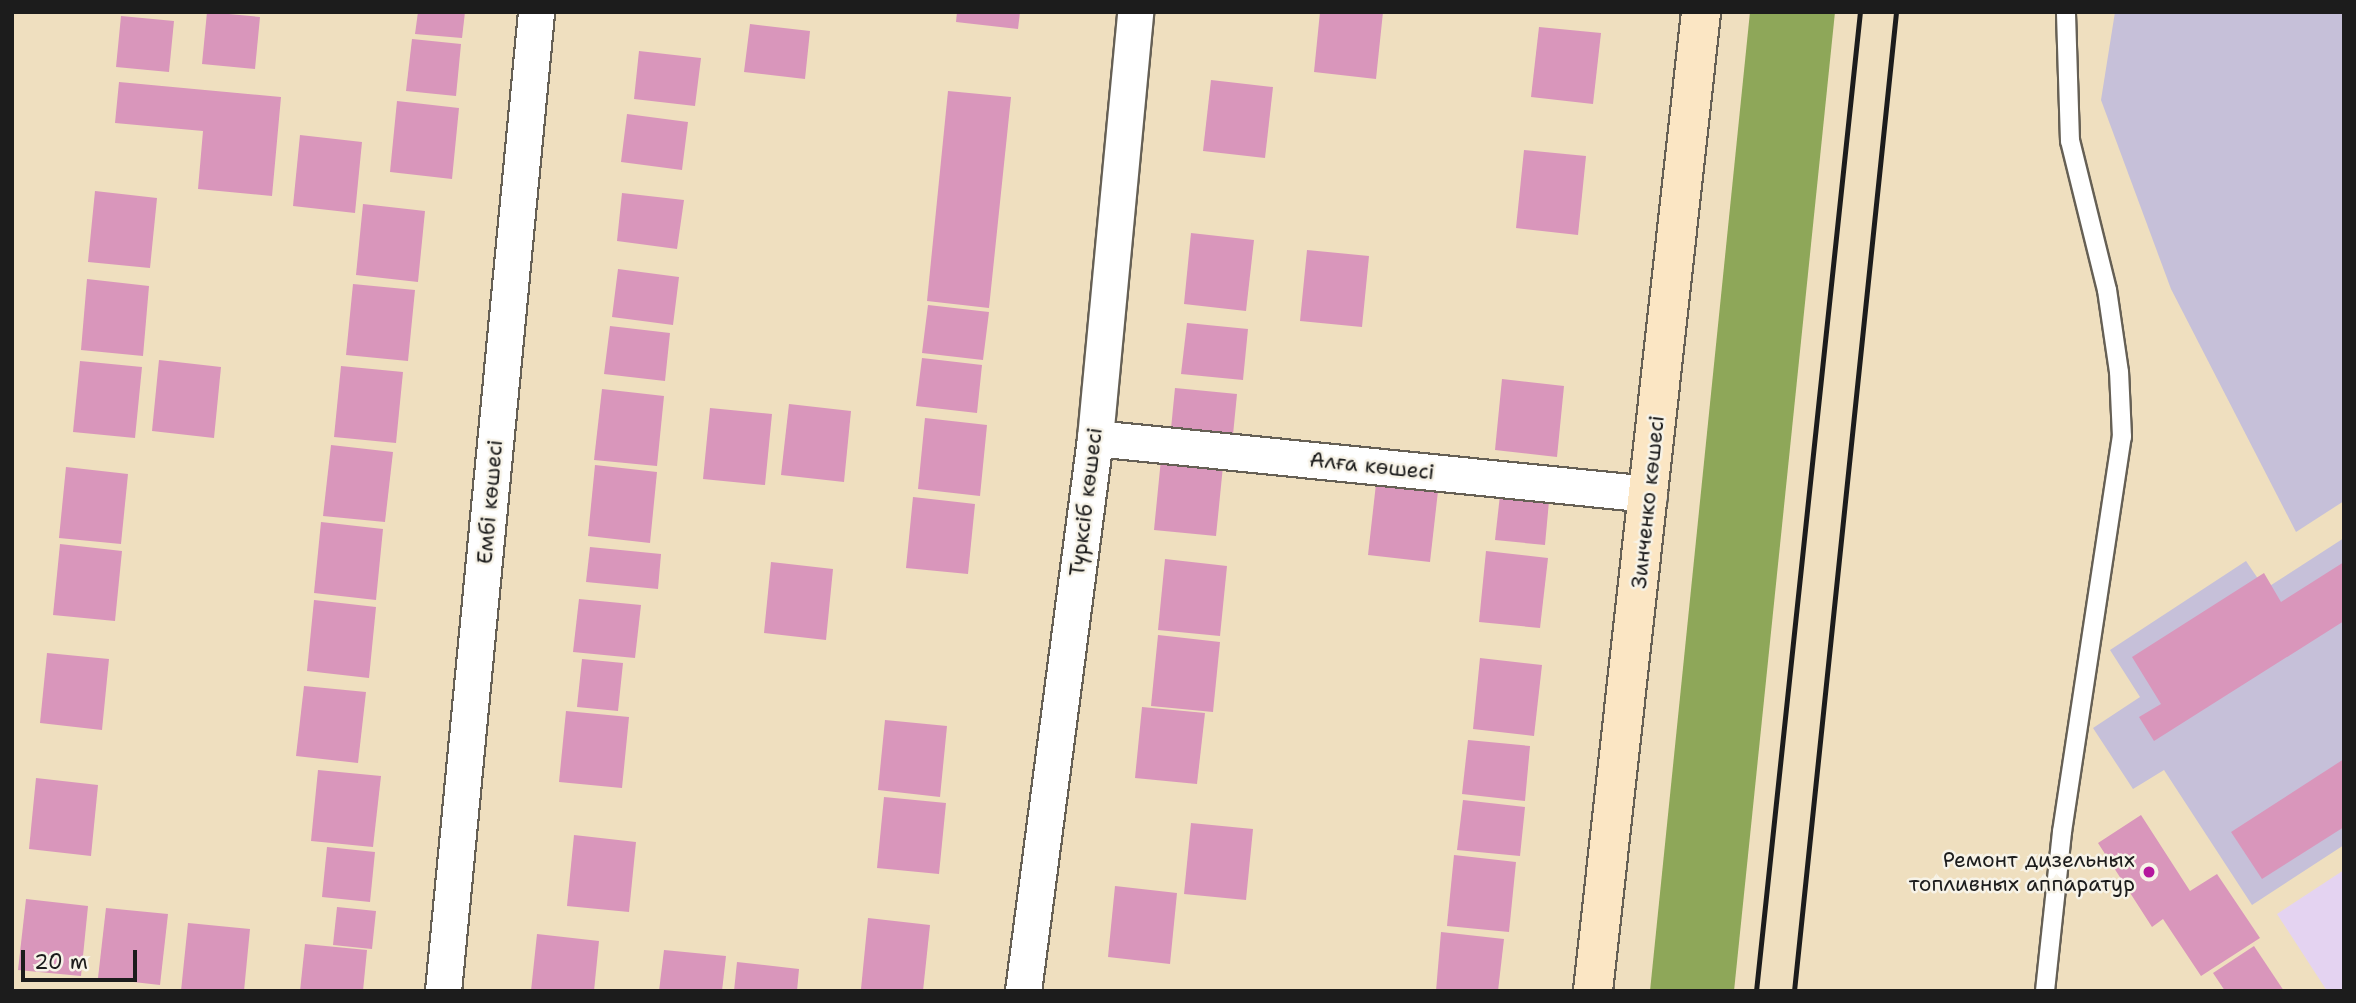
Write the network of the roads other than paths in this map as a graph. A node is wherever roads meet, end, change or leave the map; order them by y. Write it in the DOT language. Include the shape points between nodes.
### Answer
graph roads {
  1 [pos="536,12"];
  2 [pos="1135,12"];
  3 [pos="1701,12"];
  4 [pos="2066,12"];
  5 [pos="1095,438"];
  6 [pos="1649,494"];
  7 [pos="443,991"];
  8 [pos="1023,991"];
  9 [pos="1593,991"];
  10 [pos="2045,991"];
  1 -- 7 [label="street, Ембі көшесі"];
  2 -- 5 [label="street, Түрксіб көшесі"];
  3 -- 6 [label="street, Зинченко көшесі"];
  4 -- 10 [label="lane" via="2070,141 2107,290 2119,372 2122,437 2062,832"];
  5 -- 6 [label="street, Алға көшесі"];
  5 -- 8 [label="street, Түрксіб көшесі"];
  6 -- 9 [label="street, Зинченко көшесі"];
}
